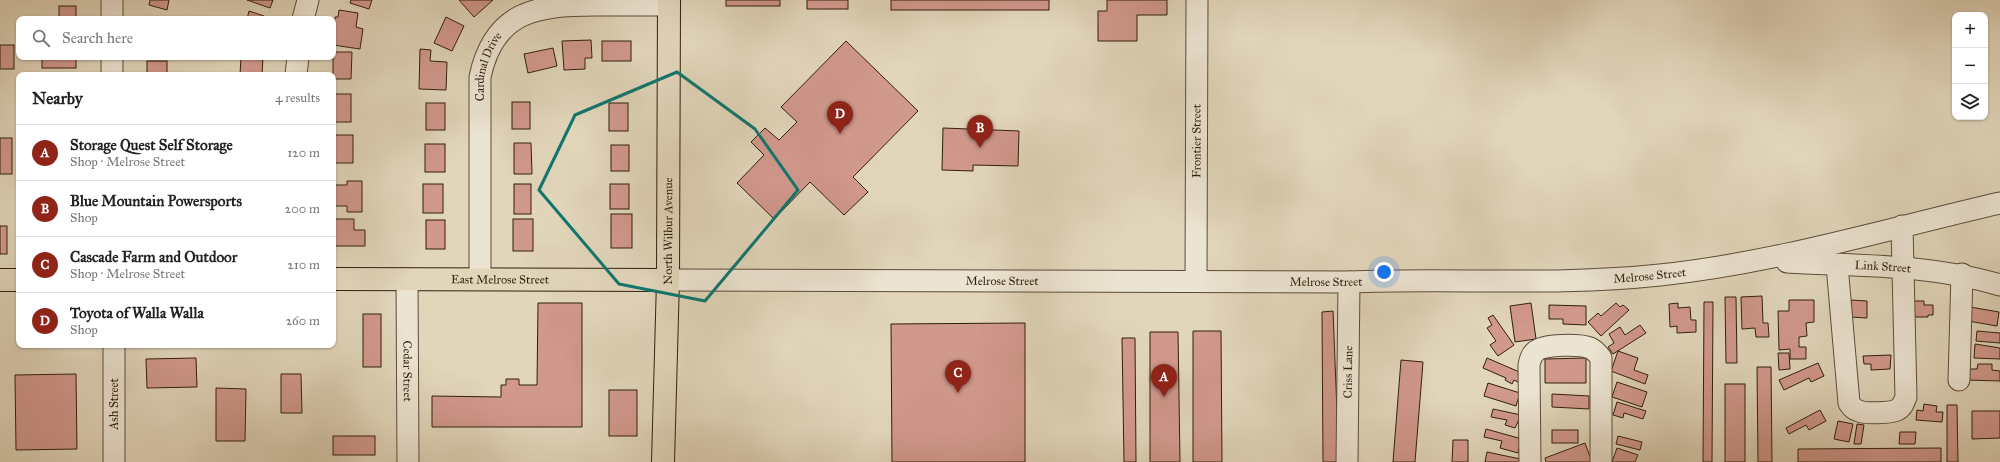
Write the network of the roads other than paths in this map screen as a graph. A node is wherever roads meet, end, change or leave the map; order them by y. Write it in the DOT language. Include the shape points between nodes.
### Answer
graph roads {
  1 [pos="112,0"];
  2 [pos="308,0"];
  3 [pos="1197,0"];
  4 [pos="669,2"];
  5 [pos="112,16"];
  6 [pos="304,16"];
  7 [pos="112,60"];
  8 [pos="298,60"];
  9 [pos="112,72"];
  10 [pos="296,72"];
  11 [pos="2000,203"];
  12 [pos="1902,226"];
  13 [pos="1764,260"];
  14 [pos="1837,265"];
  15 [pos="1903,268"];
  16 [pos="1962,274"];
  17 [pos="336,279"];
  18 [pos="407,279"];
  19 [pos="480,279"];
  20 [pos="0,280"];
  21 [pos="16,280"];
  22 [pos="668,280"];
  23 [pos="1196,281"];
  24 [pos="1349,282"];
  25 [pos="2000,285"];
  26 [pos="114,348"];
  27 [pos="1959,380"];
  28 [pos="114,462"];
  29 [pos="408,462"];
  30 [pos="663,462"];
  31 [pos="1347,462"];
  32 [pos="1530,462"];
  33 [pos="1600,462"];
  1 -- 5 [label="street"];
  2 -- 6 [label="street"];
  3 -- 23 [label="street, Frontier Street"];
  4 -- 19 [label="street, Cardinal Drive" via="544,8 516,18 498,34 484,61 480,77"];
  4 -- 22 [label="main road, North Wilbur Avenue"];
  7 -- 9 [label="street"];
  8 -- 10 [label="street"];
  11 -- 12 [label="street, Melrose Street"];
  12 -- 13 [label="street, Melrose Street"];
  12 -- 15 [label="street"];
  13 -- 14 [label="street, Link Street"];
  13 -- 24 [label="street, Melrose Street" via="1688,272 1612,279"];
  14 -- 15 [label="street, Link Street"];
  14 -- 15 [label="street" via="1847,394 1853,409 1860,412 1898,410 1906,397"];
  15 -- 16 [label="street, Link Street"];
  16 -- 25 [label="street, Link Street"];
  16 -- 27 [label="street"];
  17 -- 18 [label="main road, East Melrose Street"];
  18 -- 19 [label="main road, East Melrose Street"];
  18 -- 29 [label="street, Cedar Street"];
  19 -- 22 [label="main road, East Melrose Street"];
  20 -- 21 [label="main road"];
  22 -- 23 [label="street, Melrose Street"];
  22 -- 30 [label="main road, North Wilbur Avenue"];
  23 -- 24 [label="street, Melrose Street"];
  24 -- 31 [label="street, Criss Lane"];
  26 -- 28 [label="street, Ash Street"];
  32 -- 33 [label="street" via="1529,365 1536,351 1558,346 1592,348 1601,358"];
}
